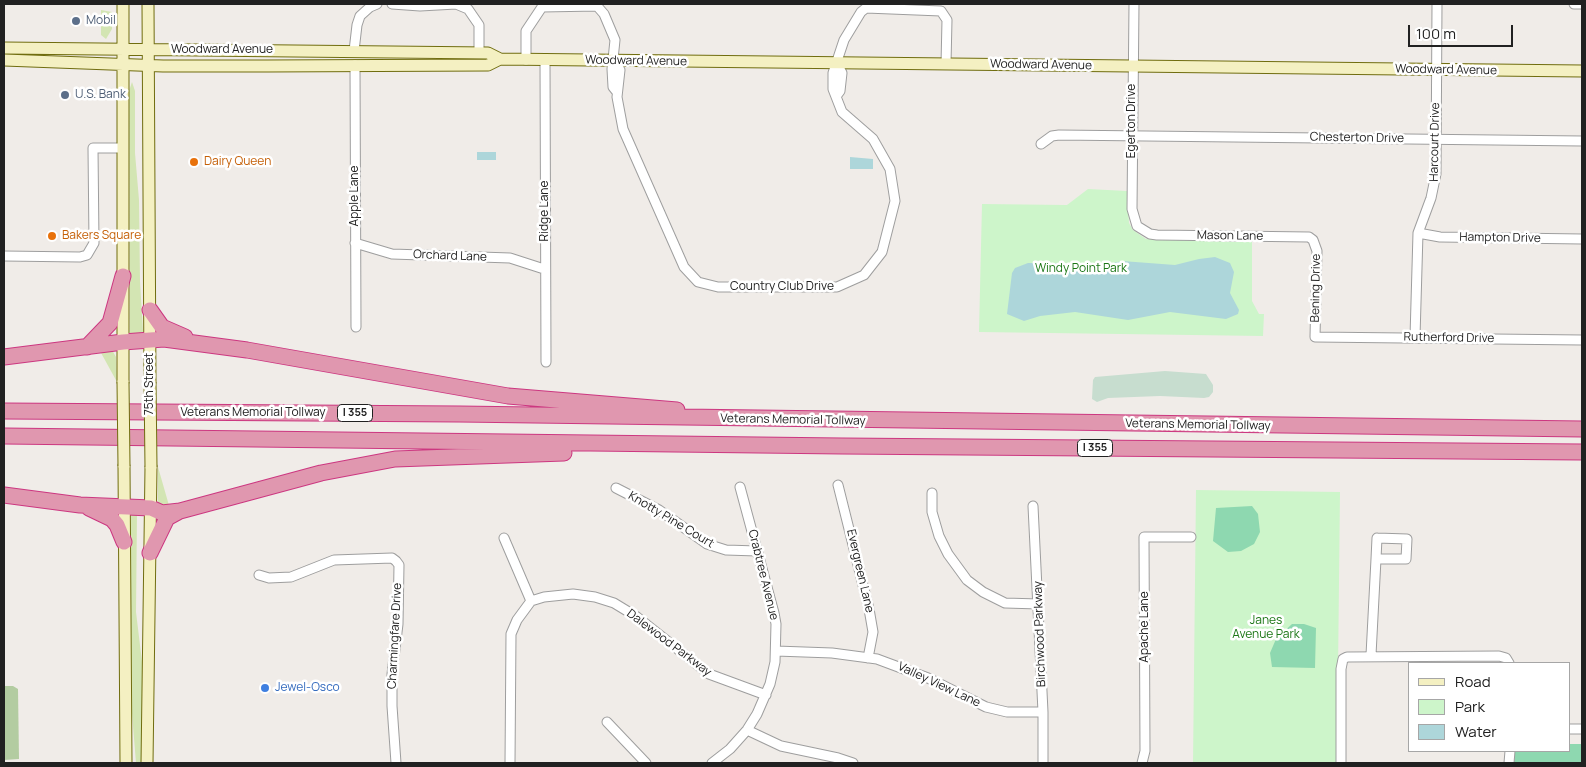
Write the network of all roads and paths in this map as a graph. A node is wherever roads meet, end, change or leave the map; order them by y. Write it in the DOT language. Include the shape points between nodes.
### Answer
graph roads {
  1 [pos="123,4"];
  2 [pos="148,4"];
  3 [pos="377,4"];
  4 [pos="392,4"];
  5 [pos="1134,4"];
  6 [pos="1437,4"];
  7 [pos="1574,4"];
  8 [pos="1582,4"];
  9 [pos="4,48"];
  10 [pos="122,49"];
  11 [pos="148,49"];
  12 [pos="354,51"];
  13 [pos="479,53"];
  14 [pos="500,59"];
  15 [pos="4,60"];
  16 [pos="526,60"];
  17 [pos="545,60"];
  18 [pos="614,60"];
  19 [pos="837,63"];
  20 [pos="122,64"];
  21 [pos="946,64"];
  22 [pos="149,65"];
  23 [pos="355,65"];
  24 [pos="1132,66"];
  25 [pos="1437,70"];
  26 [pos="1582,71"];
  27 [pos="1132,136"];
  28 [pos="1436,139"];
  29 [pos="1582,141"];
  30 [pos="1041,144"];
  31 [pos="122,148"];
  32 [pos="1147,232"];
  33 [pos="1418,233"];
  34 [pos="1582,239"];
  35 [pos="1313,240"];
  36 [pos="355,243"];
  37 [pos="4,256"];
  38 [pos="544,269"];
  39 [pos="122,276"];
  40 [pos="150,310"];
  41 [pos="356,327"];
  42 [pos="1316,337"];
  43 [pos="1415,337"];
  44 [pos="150,339"];
  45 [pos="1582,340"];
  46 [pos="123,342"];
  47 [pos="203,343"];
  48 [pos="87,347"];
  49 [pos="4,358"];
  50 [pos="546,362"];
  51 [pos="4,411"];
  52 [pos="707,419"];
  53 [pos="1582,427"];
  54 [pos="4,436"];
  55 [pos="673,444"];
  56 [pos="1518,452"];
  57 [pos="1582,452"];
  58 [pos="1582,460"];
  59 [pos="838,485"];
  60 [pos="740,487"];
  61 [pos="616,488"];
  62 [pos="932,493"];
  63 [pos="4,495"];
  64 [pos="80,505"];
  65 [pos="124,506"];
  66 [pos="1033,506"];
  67 [pos="151,508"];
  68 [pos="180,511"];
  69 [pos="1191,537"];
  70 [pos="504,538"];
  71 [pos="124,542"];
  72 [pos="757,551"];
  73 [pos="150,553"];
  74 [pos="1376,558"];
  75 [pos="259,575"];
  76 [pos="531,601"];
  77 [pos="1038,604"];
  78 [pos="776,651"];
  79 [pos="1371,655"];
  80 [pos="868,658"];
  81 [pos="1509,662"];
  82 [pos="766,696"];
  83 [pos="1043,712"];
  84 [pos="608,722"];
  85 [pos="748,730"];
  86 [pos="126,763"];
  87 [pos="148,763"];
  88 [pos="396,763"];
  89 [pos="510,763"];
  90 [pos="646,763"];
  91 [pos="712,763"];
  92 [pos="853,763"];
  93 [pos="1043,763"];
  94 [pos="1142,763"];
  95 [pos="1341,763"];
  1 -- 10 [label="main road"];
  2 -- 11 [label="main road, 75th Street"];
  3 -- 12 [label="street" via="360,16"];
  4 -- 13 [label="street" via="456,4 468,9 479,25"];
  5 -- 24 [label="street, Egerton Drive"];
  6 -- 25 [label="street, Harcourt Drive"];
  7 -- 8 [label="street"];
  9 -- 10 [label="main road, Woodward Avenue"];
  10 -- 11 [label="main road, Woodward Avenue"];
  10 -- 20 [label="main road"];
  11 -- 12 [label="main road, Woodward Avenue"];
  11 -- 22 [label="main road, 75th Street"];
  12 -- 13 [label="main road, Woodward Avenue"];
  13 -- 14 [label="main road, Woodward Avenue"];
  14 -- 16 [label="main road, Woodward Avenue"];
  14 -- 23 [label="main road, Woodward Avenue" via="488,65"];
  15 -- 20 [label="main road, Woodward Avenue"];
  16 -- 17 [label="main road, Woodward Avenue"];
  16 -- 18 [label="street, Country Club Drive" via="526,32 542,7 556,5 597,6 615,40"];
  17 -- 18 [label="main road, Woodward Avenue"];
  17 -- 38 [label="street, Ridge Lane"];
  18 -- 19 [label="main road, Woodward Avenue"];
  18 -- 19 [label="street, Country Club Drive" via="612,88 617,92 624,129 684,267 698,282 714,287 837,287 864,275 877,261 886,243 895,193 890,169 873,140 842,112 837,95 842,73"];
  19 -- 21 [label="main road, Woodward Avenue"];
  19 -- 21 [label="street" via="844,40 866,8 941,11 946,20"];
  20 -- 22 [label="main road, Woodward Avenue"];
  20 -- 31 [label="main road"];
  21 -- 24 [label="main road, Woodward Avenue"];
  22 -- 23 [label="main road, Woodward Avenue"];
  22 -- 40 [label="main road, 75th Street"];
  23 -- 36 [label="street, Apple Lane"];
  24 -- 25 [label="main road, Woodward Avenue"];
  24 -- 27 [label="street, Egerton Drive"];
  25 -- 26 [label="main road, Woodward Avenue"];
  25 -- 28 [label="street, Harcourt Drive"];
  27 -- 28 [label="street, Chesterton Drive"];
  27 -- 30 [label="street, Chesterton Drive" via="1059,135"];
  27 -- 32 [label="street, Egerton Drive" via="1132,214 1137,226"];
  28 -- 29 [label="street, Chesterton Drive"];
  28 -- 33 [label="street, Harcourt Drive" via="1434,186"];
  31 -- 37 [label="street" via="93,148 94,243 87,255"];
  31 -- 39 [label="main road"];
  32 -- 35 [label="street, Mason Lane" via="1157,235 1304,236"];
  33 -- 34 [label="street, Hampton Drive" via="1440,237"];
  33 -- 43 [label="street, Harcourt Drive"];
  35 -- 42 [label="street, Bening Drive" via="1317,251"];
  36 -- 38 [label="street, Orchard Lane" via="392,254 510,258"];
  36 -- 41 [label="street, Apple Lane"];
  38 -- 50 [label="street, Ridge Lane"];
  39 -- 46 [label="main road"];
  39 -- 48 [label="highway" via="110,323"];
  40 -- 44 [label="main road, 75th Street"];
  40 -- 47 [label="highway" via="165,328"];
  42 -- 43 [label="street, Rutherford Drive"];
  43 -- 45 [label="street, Rutherford Drive"];
  44 -- 46 [label="highway"];
  44 -- 47 [label="highway"];
  44 -- 67 [label="main road, 75th Street, bridge"];
  46 -- 48 [label="highway"];
  46 -- 65 [label="main road, bridge"];
  47 -- 52 [label="highway" via="508,396 673,409"];
  48 -- 49 [label="highway"];
  51 -- 52 [label="highway, Veterans Memorial Tollway / I 355"];
  52 -- 53 [label="highway, Veterans Memorial Tollway / I 355"];
  54 -- 55 [label="highway, Veterans Memorial Tollway / I 355"];
  55 -- 56 [label="highway, Veterans Memorial Tollway / I 355"];
  55 -- 68 [label="highway" via="624,451 395,459 321,473"];
  56 -- 57 [label="highway, Veterans Memorial Tollway / I 355"];
  56 -- 58 [label="highway"];
  59 -- 80 [label="street, Evergreen Lane" via="870,609 872,632"];
  60 -- 72 [label="street, Crabtree Avenue"];
  61 -- 72 [label="street, Knotty Pine Court" via="659,510 707,544 726,550"];
  62 -- 77 [label="street" via="932,512 939,536 966,580 1005,603"];
  63 -- 64 [label="highway"];
  64 -- 65 [label="highway"];
  64 -- 71 [label="highway" via="112,519"];
  65 -- 67 [label="highway"];
  65 -- 71 [label="main road"];
  66 -- 77 [label="street, Birchwood Parkway"];
  67 -- 68 [label="highway" via="162,513"];
  67 -- 73 [label="main road, 75th Street"];
  68 -- 73 [label="highway" via="167,518"];
  69 -- 94 [label="street, Apache Lane" via="1144,537 1145,751"];
  70 -- 76 [label="street"];
  71 -- 86 [label="main road"];
  72 -- 78 [label="street, Crabtree Avenue" via="776,619"];
  73 -- 87 [label="main road, 75th Street"];
  74 -- 79 [label="street"];
  75 -- 88 [label="street, Charmingfare Drive" via="291,577 334,560 392,558 396,561 398,624 392,706"];
  76 -- 82 [label="street, Dalewood Parkway" via="573,594 614,603 710,674"];
  76 -- 89 [label="street" via="517,620 509,643"];
  77 -- 83 [label="street, Birchwood Parkway"];
  78 -- 80 [label="street, Valley View Lane"];
  78 -- 82 [label="street, Crabtree Avenue"];
  79 -- 81 [label="street" via="1499,656"];
  79 -- 95 [label="street" via="1351,655 1343,659"];
  80 -- 83 [label="street, Valley View Lane" via="910,670 986,707 1007,712"];
  82 -- 85 [label="street, Crabtree Avenue"];
  83 -- 93 [label="street, Birchwood Parkway"];
  84 -- 90 [label="street"];
  85 -- 91 [label="street, Crabtree Avenue"];
  85 -- 92 [label="street" via="781,746"];
}
